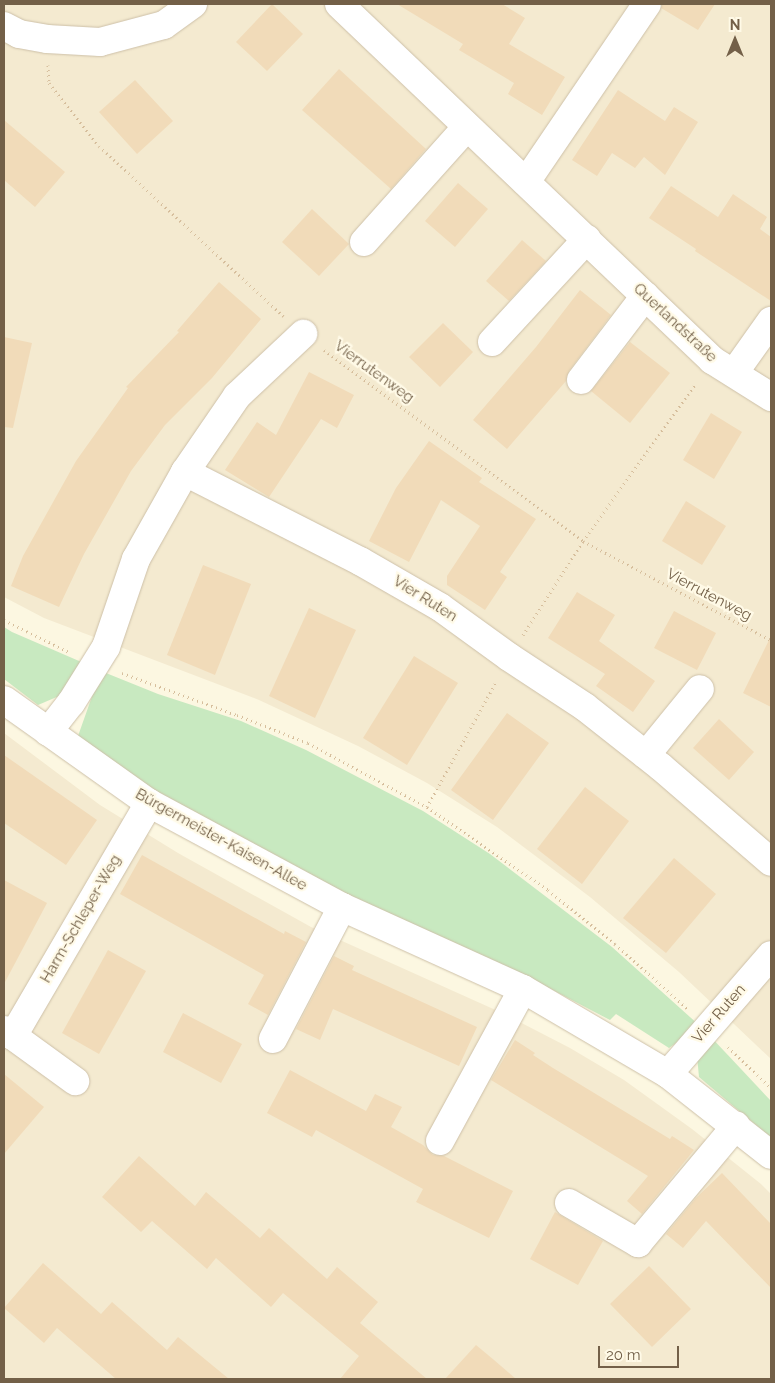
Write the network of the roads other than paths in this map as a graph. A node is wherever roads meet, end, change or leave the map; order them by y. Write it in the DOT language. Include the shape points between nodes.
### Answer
graph roads {
  1 [pos="193,4"];
  2 [pos="339,4"];
  3 [pos="647,4"];
  4 [pos="4,26"];
  5 [pos="467,127"];
  6 [pos="526,182"];
  7 [pos="587,239"];
  8 [pos="364,242"];
  9 [pos="645,296"];
  10 [pos="771,321"];
  11 [pos="302,334"];
  12 [pos="492,342"];
  13 [pos="723,366"];
  14 [pos="581,380"];
  15 [pos="771,397"];
  16 [pos="185,472"];
  17 [pos="700,689"];
  18 [pos="4,700"];
  19 [pos="48,732"];
  20 [pos="646,755"];
  21 [pos="148,802"];
  22 [pos="771,862"];
  23 [pos="342,907"];
  24 [pos="771,955"];
  25 [pos="523,989"];
  26 [pos="8,1033"];
  27 [pos="273,1039"];
  28 [pos="668,1074"];
  29 [pos="75,1081"];
  30 [pos="736,1126"];
  31 [pos="440,1141"];
  32 [pos="771,1155"];
  33 [pos="569,1203"];
  1 -- 4 [label="street" via="164,25 100,42 47,40 19,34"];
  2 -- 5 [label="street, Querlandstraße"];
  3 -- 6 [label="street"];
  5 -- 6 [label="street, Querlandstraße"];
  5 -- 8 [label="street"];
  6 -- 7 [label="street, Querlandstraße"];
  7 -- 9 [label="street, Querlandstraße"];
  7 -- 12 [label="street"];
  9 -- 13 [label="street, Querlandstraße"];
  9 -- 14 [label="street"];
  10 -- 13 [label="street"];
  11 -- 16 [label="street" via="237,396"];
  13 -- 15 [label="street, Querlandstraße"];
  16 -- 19 [label="street" via="136,559 106,647 71,703"];
  16 -- 20 [label="street, Vier Ruten" via="360,561 440,607 585,707"];
  17 -- 20 [label="street"];
  18 -- 19 [label="street, Bürgermeister-Kaisen-Allee"];
  19 -- 21 [label="street, Bürgermeister-Kaisen-Allee"];
  20 -- 22 [label="street, Vier Ruten"];
  21 -- 23 [label="street, Bürgermeister-Kaisen-Allee"];
  21 -- 26 [label="street, Harm-Schleper-Weg"];
  23 -- 25 [label="street, Bürgermeister-Kaisen-Allee"];
  23 -- 27 [label="street"];
  24 -- 28 [label="street, Vier Ruten"];
  25 -- 28 [label="street, Bürgermeister-Kaisen-Allee"];
  25 -- 31 [label="street"];
  26 -- 29 [label="street, Harm-Schleper-Weg"];
  28 -- 30 [label="street, Bürgermeister-Kaisen-Allee"];
  30 -- 32 [label="street, Bürgermeister-Kaisen-Allee"];
  30 -- 33 [label="street" via="638,1243"];
}
